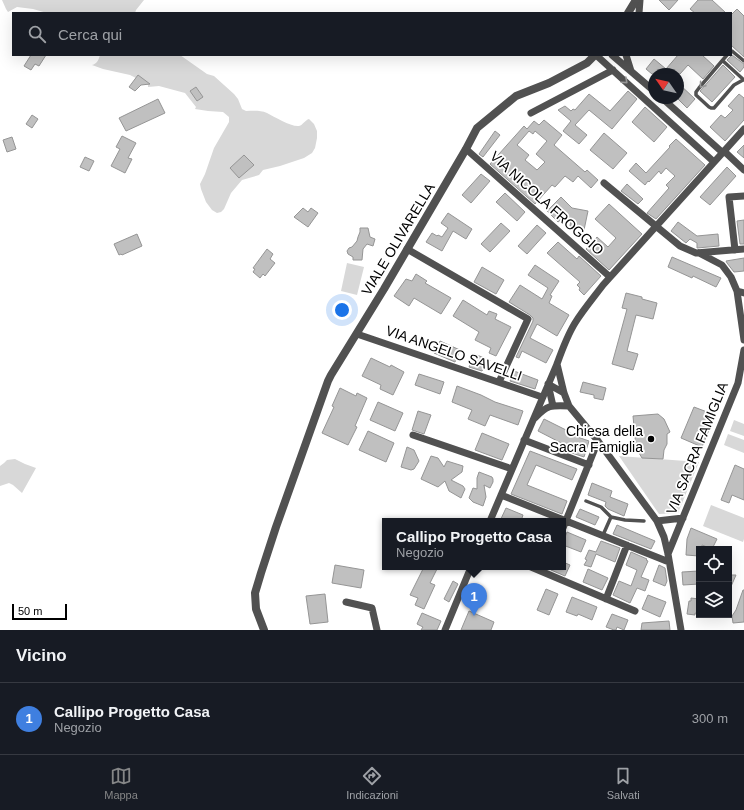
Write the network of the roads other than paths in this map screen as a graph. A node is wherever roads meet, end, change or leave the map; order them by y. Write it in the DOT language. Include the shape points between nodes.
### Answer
graph roads {
  1 [pos="636,0"];
  2 [pos="640,0"];
  3 [pos="629,12"];
  4 [pos="639,12"];
  5 [pos="732,51"];
  6 [pos="595,56"];
  7 [pos="597,56"];
  8 [pos="613,56"];
  9 [pos="626,56"];
  10 [pos="726,56"];
  11 [pos="723,61"];
  12 [pos="744,61"];
  13 [pos="613,70"];
  14 [pos="631,72"];
  15 [pos="744,80"];
  16 [pos="648,86"];
  17 [pos="669,104"];
  18 [pos="531,113"];
  19 [pos="743,132"];
  20 [pos="466,149"];
  21 [pos="724,152"];
  22 [pos="714,162"];
  23 [pos="744,170"];
  24 [pos="604,183"];
  25 [pos="744,196"];
  26 [pos="656,227"];
  27 [pos="407,249"];
  28 [pos="744,249"];
  29 [pos="735,250"];
  30 [pos="699,253"];
  31 [pos="610,277"];
  32 [pos="741,292"];
  33 [pos="357,334"];
  34 [pos="744,340"];
  35 [pos="744,350"];
  36 [pos="557,364"];
  37 [pos="499,382"];
  38 [pos="548,384"];
  39 [pos="564,393"];
  40 [pos="542,397"];
  41 [pos="553,406"];
  42 [pos="569,406"];
  43 [pos="532,421"];
  44 [pos="413,435"];
  45 [pos="524,440"];
  46 [pos="598,441"];
  47 [pos="589,465"];
  48 [pos="512,469"];
  49 [pos="501,495"];
  50 [pos="586,501"];
  51 [pos="611,517"];
  52 [pos="491,518"];
  53 [pos="558,518"];
  54 [pos="683,518"];
  55 [pos="566,521"];
  56 [pos="644,521"];
  57 [pos="657,521"];
  58 [pos="603,535"];
  59 [pos="627,545"];
  60 [pos="668,558"];
  61 [pos="470,570"];
  62 [pos="547,570"];
  63 [pos="606,599"];
  64 [pos="346,602"];
  65 [pos="635,611"];
  66 [pos="264,630"];
  67 [pos="377,630"];
  68 [pos="445,630"];
  69 [pos="681,630"];
  1 -- 3 [label="street"];
  2 -- 4 [label="street"];
  5 -- 12 [label="lane"];
  6 -- 20 [label="street, VIALE OLIVARELLA" via="588,63 516,96 477,128"];
  7 -- 13 [label="street"];
  8 -- 14 [label="street"];
  9 -- 14 [label="street"];
  10 -- 11 [label="lane"];
  11 -- 15 [label="lane"];
  11 -- 15 [label="lane, one-way" via="696,92 709,107 714,108 734,85"];
  13 -- 18 [label="street"];
  13 -- 22 [label="street, one-way"];
  14 -- 16 [label="street"];
  17 -- 21 [label="street"];
  19 -- 21 [label="street"];
  20 -- 27 [label="street, VIALE OLIVARELLA"];
  20 -- 31 [label="street, VIA NICOLA FROGGIO"];
  21 -- 22 [label="street"];
  21 -- 23 [label="street"];
  22 -- 26 [label="street"];
  24 -- 26 [label="street"];
  25 -- 29 [label="street" via="729,197"];
  26 -- 30 [label="street" via="680,246"];
  26 -- 31 [label="street"];
  27 -- 33 [label="street, VIALE OLIVARELLA"];
  27 -- 37 [label="street" via="528,319"];
  28 -- 29 [label="street"];
  29 -- 30 [label="street"];
  30 -- 32 [label="street" via="722,265"];
  31 -- 36 [label="street" via="575,323"];
  32 -- 34 [label="street"];
  33 -- 37 [label="street, VIA ANGELO SAVELLI"];
  33 -- 66 [label="street, VIALE OLIVARELLA" via="328,381 261,573 255,593 256,609"];
  35 -- 54 [label="street, VIA SACRA FAMIGLIA" via="738,383"];
  36 -- 38 [label="street"];
  36 -- 39 [label="street"];
  37 -- 40 [label="street, VIA ANGELO SAVELLI"];
  38 -- 39 [label="street"];
  38 -- 40 [label="street"];
  38 -- 41 [label="street"];
  39 -- 42 [label="street"];
  40 -- 43 [label="street"];
  41 -- 42 [label="street"];
  41 -- 43 [label="street" via="543,409"];
  42 -- 46 [label="street"];
  43 -- 45 [label="street"];
  44 -- 48 [label="street"];
  45 -- 47 [label="street"];
  45 -- 48 [label="street"];
  46 -- 47 [label="street"];
  46 -- 57 [label="street"];
  47 -- 55 [label="street"];
  48 -- 49 [label="street"];
  49 -- 52 [label="street"];
  49 -- 53 [label="street"];
  50 -- 51 [label="lane" via="601,507"];
  51 -- 56 [label="lane"];
  51 -- 58 [label="lane"];
  54 -- 57 [label="street"];
  54 -- 60 [label="street, VIA SACRA FAMIGLIA"];
  55 -- 58 [label="street"];
  57 -- 60 [label="street" via="664,537"];
  58 -- 59 [label="street"];
  59 -- 60 [label="street"];
  59 -- 63 [label="street"];
  60 -- 69 [label="street"];
  61 -- 68 [label="street"];
  62 -- 63 [label="street"];
  63 -- 65 [label="street"];
  64 -- 67 [label="street" via="372,608"];
}
